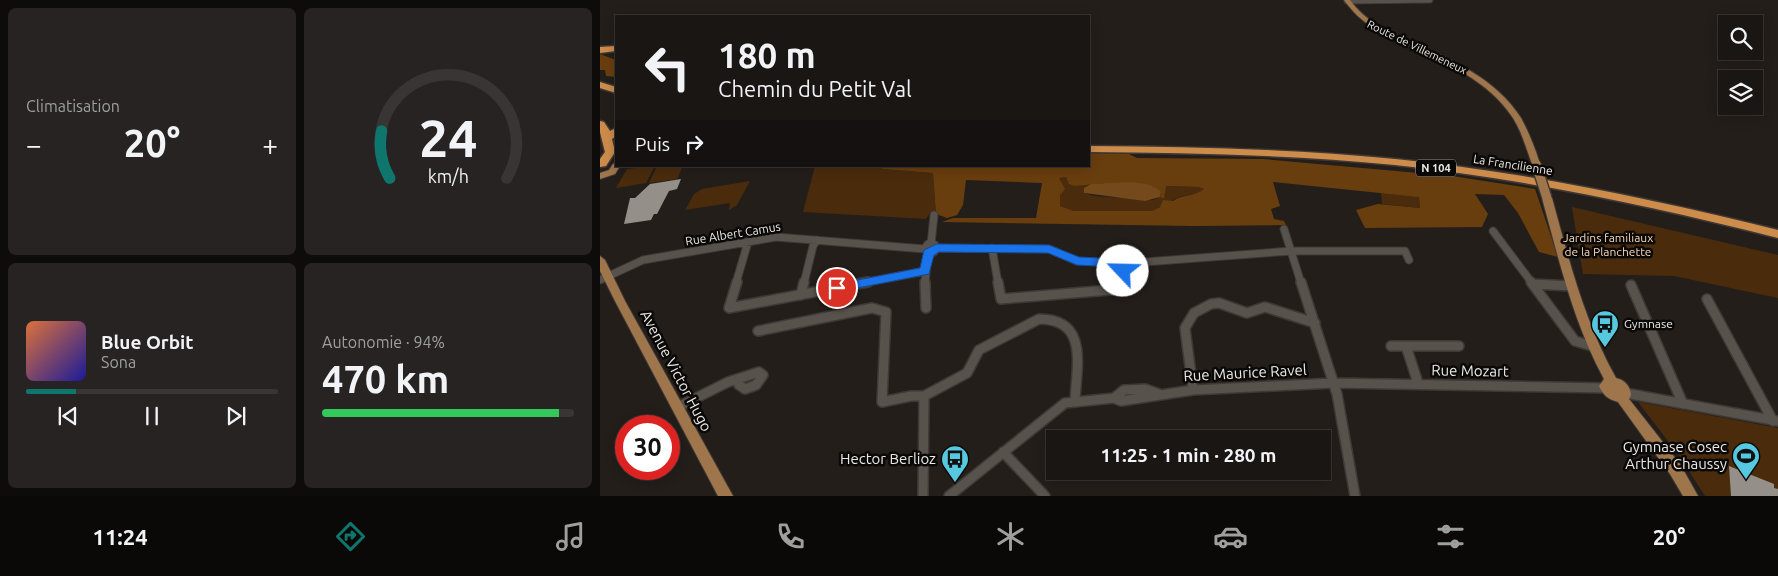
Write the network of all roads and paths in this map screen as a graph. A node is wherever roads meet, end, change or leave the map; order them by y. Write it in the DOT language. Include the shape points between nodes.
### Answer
graph roads {
  1 [pos="1430,0"];
  2 [pos="1347,1"];
  3 [pos="600,50"];
  4 [pos="615,50"];
  5 [pos="600,85"];
  6 [pos="615,90"];
  7 [pos="600,92"];
  8 [pos="615,97"];
  9 [pos="607,133"];
  10 [pos="1090,143"];
  11 [pos="1090,149"];
  12 [pos="615,165"];
  13 [pos="601,172"];
  14 [pos="934,216"];
  15 [pos="1778,227"];
  16 [pos="1284,229"];
  17 [pos="1493,231"];
  18 [pos="1778,234"];
  19 [pos="817,240"];
  20 [pos="748,242"];
  21 [pos="930,248"];
  22 [pos="992,248"];
  23 [pos="1291,251"];
  24 [pos="600,260"];
  25 [pos="1409,260"];
  26 [pos="1125,265"];
  27 [pos="925,271"];
  28 [pos="604,278"];
  29 [pos="1533,284"];
  30 [pos="1631,285"];
  31 [pos="1571,286"];
  32 [pos="801,295"];
  33 [pos="1707,299"];
  34 [pos="926,308"];
  35 [pos="1315,323"];
  36 [pos="758,331"];
  37 [pos="1391,346"];
  38 [pos="1406,346"];
  39 [pos="1459,346"];
  40 [pos="1592,346"];
  41 [pos="737,379"];
  42 [pos="1333,383"];
  43 [pos="1418,383"];
  44 [pos="1609,385"];
  45 [pos="1193,390"];
  46 [pos="1623,395"];
  47 [pos="924,396"];
  48 [pos="1075,402"];
  49 [pos="1683,404"];
  50 [pos="678,407"];
  51 [pos="1776,421"];
  52 [pos="1003,452"];
  53 [pos="726,496"];
  54 [pos="923,496"];
  55 [pos="949,496"];
  56 [pos="1045,496"];
  57 [pos="1355,496"];
  58 [pos="1691,496"];
  1 -- 2 [label="street"];
  2 -- 31 [label="main road, Route de Villemeneux, bridge" via="1368,24 1448,61 1482,81 1520,120 1528,136"];
  3 -- 4 [label="highway"];
  5 -- 6 [label="highway"];
  7 -- 8 [label="highway"];
  9 -- 12 [label="highway"];
  9 -- 13 [label="highway" via="610,152"];
  10 -- 15 [label="highway, La Francilienne / N 104" via="1276,147 1452,164 1614,190"];
  11 -- 18 [label="highway, La Francilienne / N 104" via="1268,153 1397,163 1590,192"];
  12 -- 13 [label="main road"];
  14 -- 21 [label="street"];
  16 -- 23 [label="street"];
  17 -- 29 [label="street"];
  19 -- 20 [label="street, Rue Albert Camus" via="780,237"];
  19 -- 21 [label="street, Rue Albert Camus"];
  19 -- 32 [label="street" via="812,246"];
  20 -- 28 [label="street, Rue Albert Camus" via="643,260"];
  20 -- 32 [label="street" via="729,308"];
  21 -- 22 [label="street, Rue Albert Camus"];
  21 -- 27 [label="street"];
  22 -- 26 [label="street, Rue Albert Camus" via="1049,249 1077,261"];
  22 -- 26 [label="street" via="1001,299 1122,289"];
  23 -- 25 [label="street, Rue Albert Camus" via="1405,251"];
  23 -- 26 [label="street, Rue Albert Camus"];
  23 -- 35 [label="street"];
  24 -- 28 [label="main road, Avenue Victor Hugo"];
  27 -- 32 [label="street"];
  27 -- 34 [label="street"];
  28 -- 50 [label="main road, Avenue Victor Hugo"];
  29 -- 31 [label="street"];
  29 -- 40 [label="street" via="1575,342"];
  30 -- 49 [label="street"];
  31 -- 40 [label="main road"];
  33 -- 51 [label="street"];
  35 -- 42 [label="street"];
  35 -- 45 [label="street" via="1266,307 1247,312 1211,304 1194,313 1185,328"];
  36 -- 47 [label="street" via="872,308 886,312 882,402"];
  37 -- 38 [label="street"];
  38 -- 39 [label="street"];
  38 -- 43 [label="street"];
  40 -- 44 [label="main road"];
  41 -- 50 [label="street"];
  42 -- 43 [label="street, Rue Mozart"];
  42 -- 45 [label="street, Rue Maurice Ravel"];
  42 -- 57 [label="street"];
  43 -- 44 [label="street, Rue Mozart"];
  44 -- 46 [label="main road" via="1612,395"];
  45 -- 48 [label="street, Rue Maurice Ravel" via="1121,401 1114,398"];
  46 -- 49 [label="street"];
  46 -- 58 [label="main road"];
  47 -- 48 [label="street" via="968,373 979,350 1039,319 1048,318 1065,325 1075,339"];
  47 -- 54 [label="street"];
  48 -- 52 [label="street, Rue Maurice Ravel" via="1057,408"];
  49 -- 51 [label="street"];
  50 -- 53 [label="main road, Avenue Victor Hugo"];
  52 -- 55 [label="street, Rue Maurice Ravel"];
  52 -- 56 [label="street"];
}
